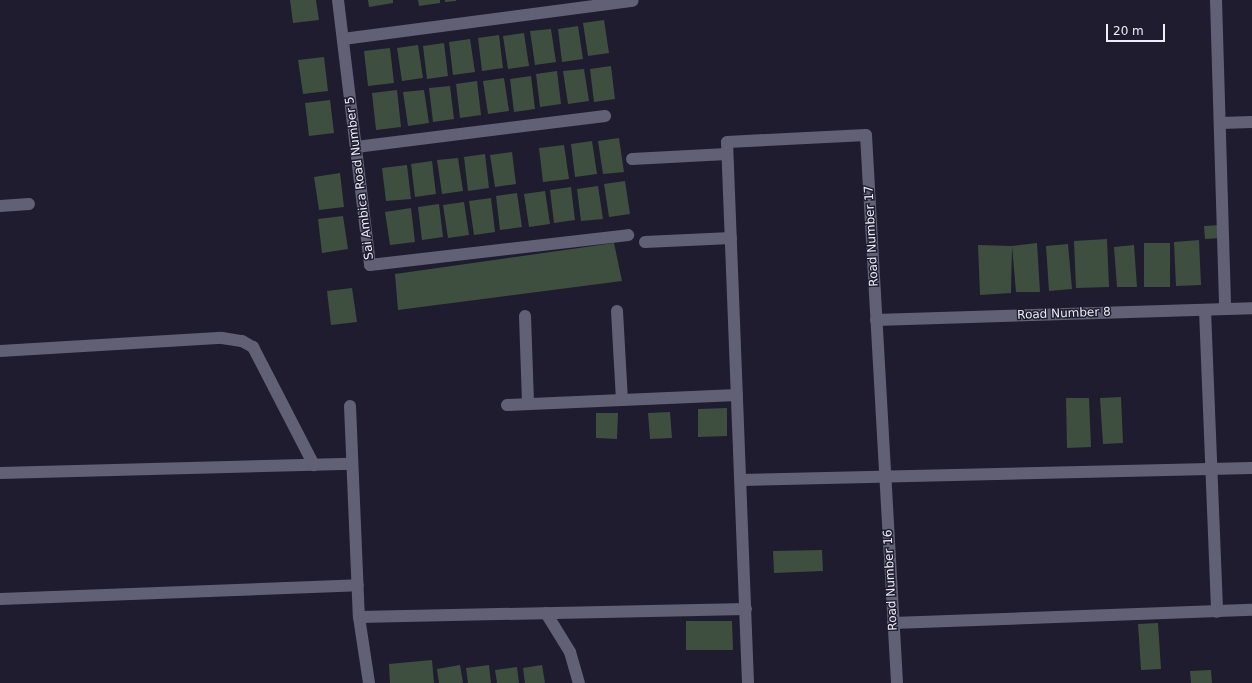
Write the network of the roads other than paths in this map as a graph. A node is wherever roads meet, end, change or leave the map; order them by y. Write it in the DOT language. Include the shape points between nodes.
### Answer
graph roads {
  1 [pos="338,0"];
  2 [pos="1216,0"];
  3 [pos="633,1"];
  4 [pos="343,40"];
  5 [pos="605,116"];
  6 [pos="1252,122"];
  7 [pos="1220,123"];
  8 [pos="356,147"];
  9 [pos="727,148"];
  10 [pos="632,159"];
  11 [pos="29,204"];
  12 [pos="0,206"];
  13 [pos="628,234"];
  14 [pos="731,238"];
  15 [pos="645,242"];
  16 [pos="1252,308"];
  17 [pos="1225,309"];
  18 [pos="1205,310"];
  19 [pos="616,311"];
  20 [pos="525,316"];
  21 [pos="876,320"];
  22 [pos="0,351"];
  23 [pos="737,395"];
  24 [pos="622,400"];
  25 [pos="528,404"];
  26 [pos="507,405"];
  27 [pos="350,406"];
  28 [pos="352,464"];
  29 [pos="314,465"];
  30 [pos="1252,468"];
  31 [pos="1211,469"];
  32 [pos="0,473"];
  33 [pos="885,477"];
  34 [pos="740,480"];
  35 [pos="358,585"];
  36 [pos="0,599"];
  37 [pos="746,609"];
  38 [pos="1252,610"];
  39 [pos="1217,612"];
  40 [pos="546,613"];
  41 [pos="359,617"];
  42 [pos="893,623"];
  43 [pos="369,683"];
  44 [pos="579,683"];
  45 [pos="748,683"];
  46 [pos="897,683"];
  1 -- 4 [label="street, Sai Ambica Road Number 5"];
  2 -- 7 [label="street"];
  3 -- 4 [label="street"];
  4 -- 8 [label="street, Sai Ambica Road Number 5"];
  5 -- 8 [label="street"];
  6 -- 7 [label="street"];
  7 -- 17 [label="street"];
  8 -- 13 [label="street, Sai Ambica Road Number 5" via="370,266"];
  9 -- 10 [label="street"];
  9 -- 14 [label="street"];
  9 -- 21 [label="street, Road Number 17" via="866,135"];
  11 -- 12 [label="street"];
  14 -- 15 [label="street"];
  14 -- 23 [label="street"];
  16 -- 17 [label="street, Road Number 8"];
  17 -- 18 [label="street, Road Number 8"];
  18 -- 21 [label="street, Road Number 8"];
  18 -- 31 [label="street"];
  19 -- 24 [label="street"];
  20 -- 25 [label="street"];
  21 -- 33 [label="street, Road Number 17"];
  22 -- 29 [label="street" via="222,338 242,341 253,347"];
  23 -- 24 [label="street"];
  23 -- 34 [label="street"];
  24 -- 25 [label="street"];
  25 -- 26 [label="street"];
  27 -- 28 [label="street"];
  28 -- 29 [label="street"];
  28 -- 35 [label="street"];
  29 -- 32 [label="street"];
  30 -- 31 [label="street"];
  31 -- 33 [label="street"];
  31 -- 39 [label="street"];
  33 -- 34 [label="street"];
  33 -- 42 [label="street, Road Number 16"];
  34 -- 37 [label="street"];
  35 -- 36 [label="street"];
  35 -- 41 [label="street"];
  37 -- 40 [label="street"];
  37 -- 45 [label="street"];
  38 -- 39 [label="street"];
  39 -- 42 [label="street"];
  40 -- 41 [label="street"];
  40 -- 44 [label="street" via="570,652"];
  41 -- 43 [label="street"];
  42 -- 46 [label="street, Road Number 16"];
}
